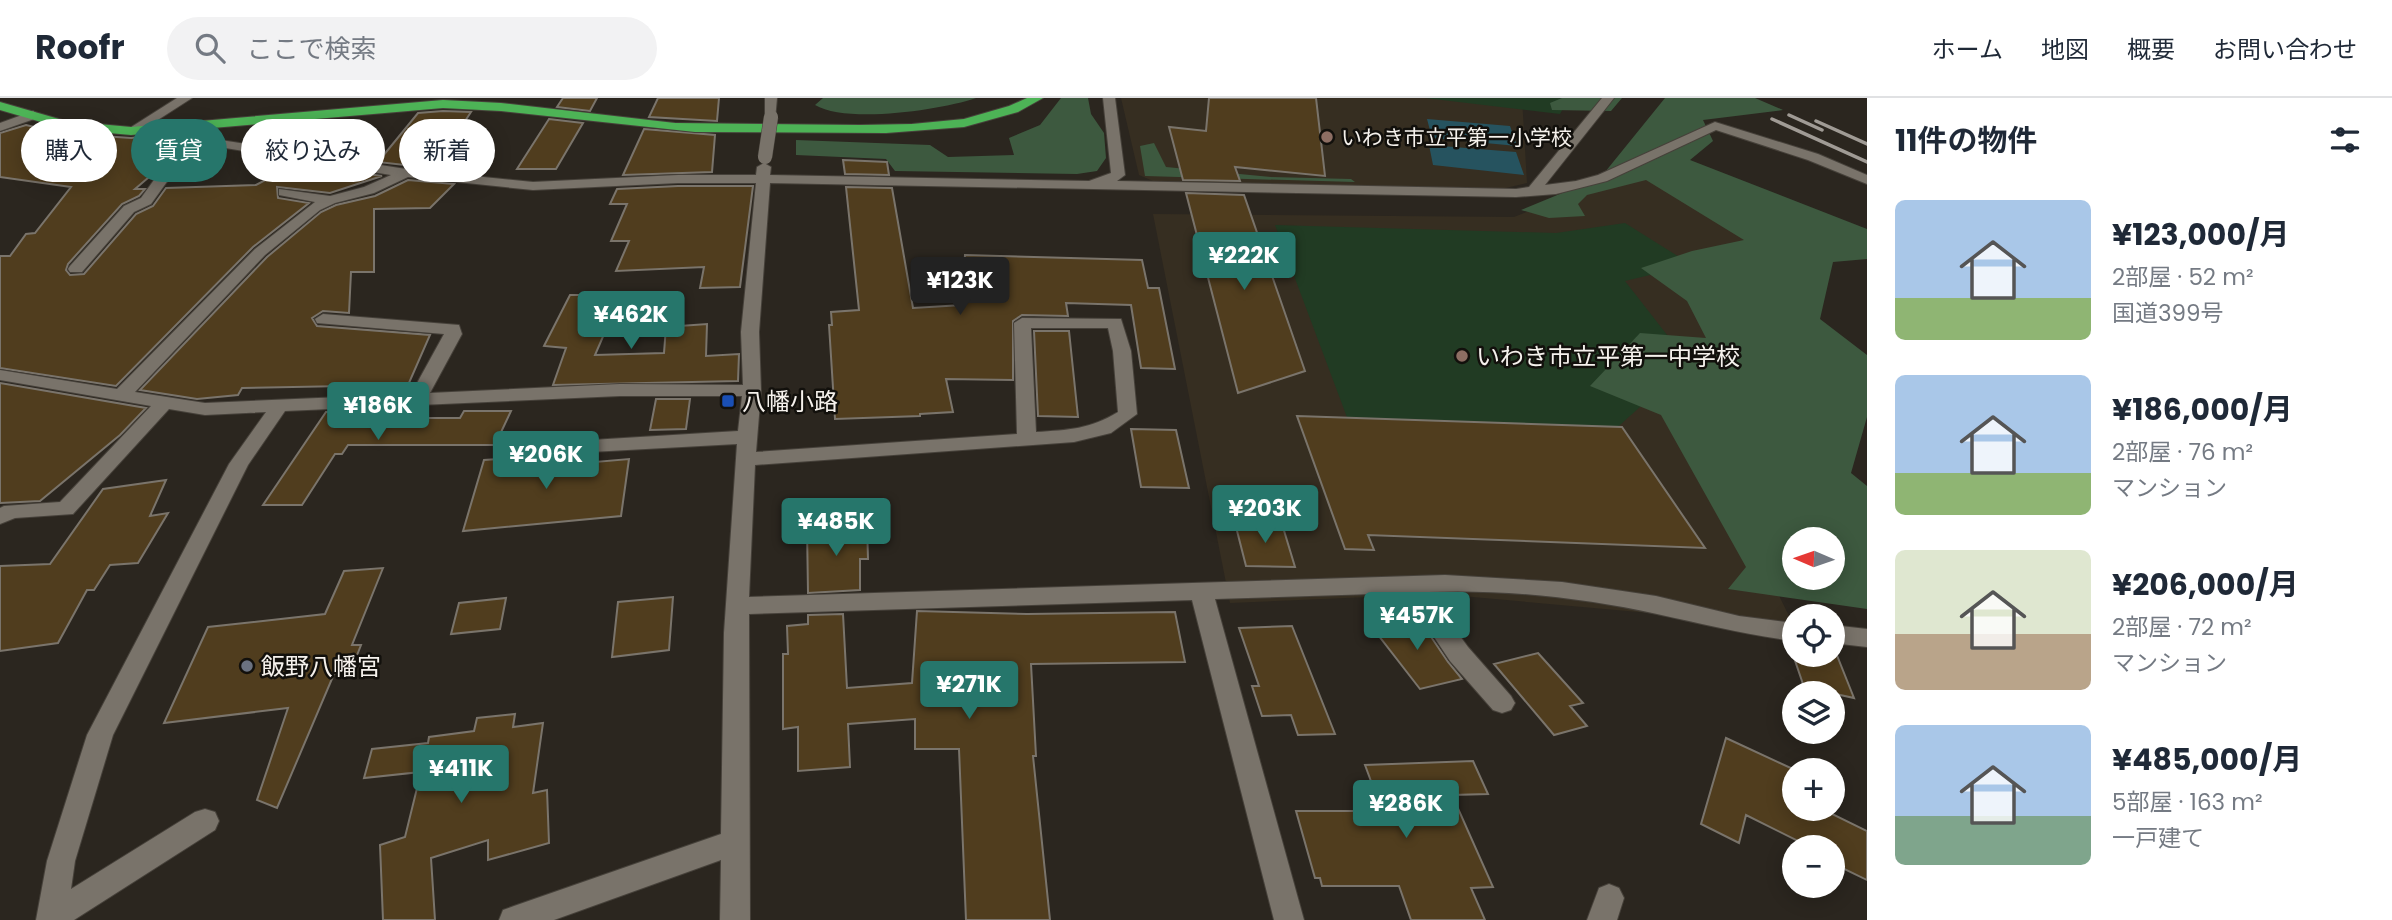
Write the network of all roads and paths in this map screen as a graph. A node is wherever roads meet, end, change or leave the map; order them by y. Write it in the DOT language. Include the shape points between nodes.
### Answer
graph roads {
  1 [pos="186,98"];
  2 [pos="771,98"];
  3 [pos="1037,98"];
  4 [pos="1109,98"];
  5 [pos="1608,98"];
  6 [pos="0,106"];
  7 [pos="33,115"];
  8 [pos="151,119"];
  9 [pos="227,124"];
  10 [pos="0,127"];
  11 [pos="131,131"];
  12 [pos="227,145"];
  13 [pos="399,172"];
  14 [pos="399,176"];
  15 [pos="763,180"];
  16 [pos="1867,180"];
  17 [pos="160,182"];
  18 [pos="494,182"];
  19 [pos="1079,186"];
  20 [pos="1534,190"];
  21 [pos="284,192"];
  22 [pos="330,200"];
  23 [pos="76,269"];
  24 [pos="323,319"];
  25 [pos="0,375"];
  26 [pos="752,391"];
  27 [pos="121,395"];
  28 [pos="419,397"];
  29 [pos="164,403"];
  30 [pos="280,405"];
  31 [pos="747,436"];
  32 [pos="1027,438"];
  33 [pos="591,446"];
  34 [pos="745,458"];
  35 [pos="0,517"];
  36 [pos="1410,583"];
  37 [pos="1200,591"];
  38 [pos="738,607"];
  39 [pos="1782,630"];
  40 [pos="1845,635"];
  41 [pos="1867,638"];
  42 [pos="1502,703"];
  43 [pos="205,821"];
  44 [pos="735,842"];
  45 [pos="51,919"];
  46 [pos="514,920"];
  47 [pos="735,920"];
  48 [pos="1289,920"];
  1 -- 8 [label="street"];
  2 -- 15 [label="street, bridge"];
  3 -- 9 [label="highway" via="996,115 905,129 679,127 468,104"];
  4 -- 19 [label="street" via="1118,175"];
  5 -- 20 [label="street"];
  6 -- 7 [label="highway"];
  7 -- 10 [label="street"];
  7 -- 11 [label="highway" via="65,125"];
  12 -- 13 [label="street"];
  14 -- 22 [label="street"];
  15 -- 18 [label="street" via="678,179 565,187"];
  15 -- 19 [label="street"];
  15 -- 26 [label="street" via="750,332"];
  16 -- 20 [label="street" via="1714,125 1595,181"];
  17 -- 23 [label="street"];
  19 -- 20 [label="street" via="1480,194"];
  21 -- 22 [label="street"];
  22 -- 27 [label="street" via="260,252"];
  24 -- 28 [label="street" via="453,329"];
  25 -- 27 [label="street"];
  26 -- 28 [label="street"];
  26 -- 31 [label="street"];
  27 -- 29 [label="street"];
  28 -- 30 [label="street"];
  29 -- 30 [label="street" via="220,409"];
  29 -- 35 [label="street" via="66,509 11,511"];
  30 -- 45 [label="street" via="239,464 100,735 61,861"];
  31 -- 33 [label="street"];
  31 -- 34 [label="street"];
  32 -- 32 [label="street" via="1104,429 1128,414 1115,323 1022,323"];
  32 -- 34 [label="street"];
  34 -- 38 [label="street"];
  36 -- 37 [label="street"];
  36 -- 39 [label="street" via="1562,590"];
  36 -- 42 [label="street" via="1459,654"];
  37 -- 38 [label="street"];
  37 -- 48 [label="street"];
  38 -- 44 [label="street"];
  40 -- 41 [label="street"];
  43 -- 45 [label="street"];
  44 -- 46 [label="street"];
  44 -- 47 [label="street"];
}
